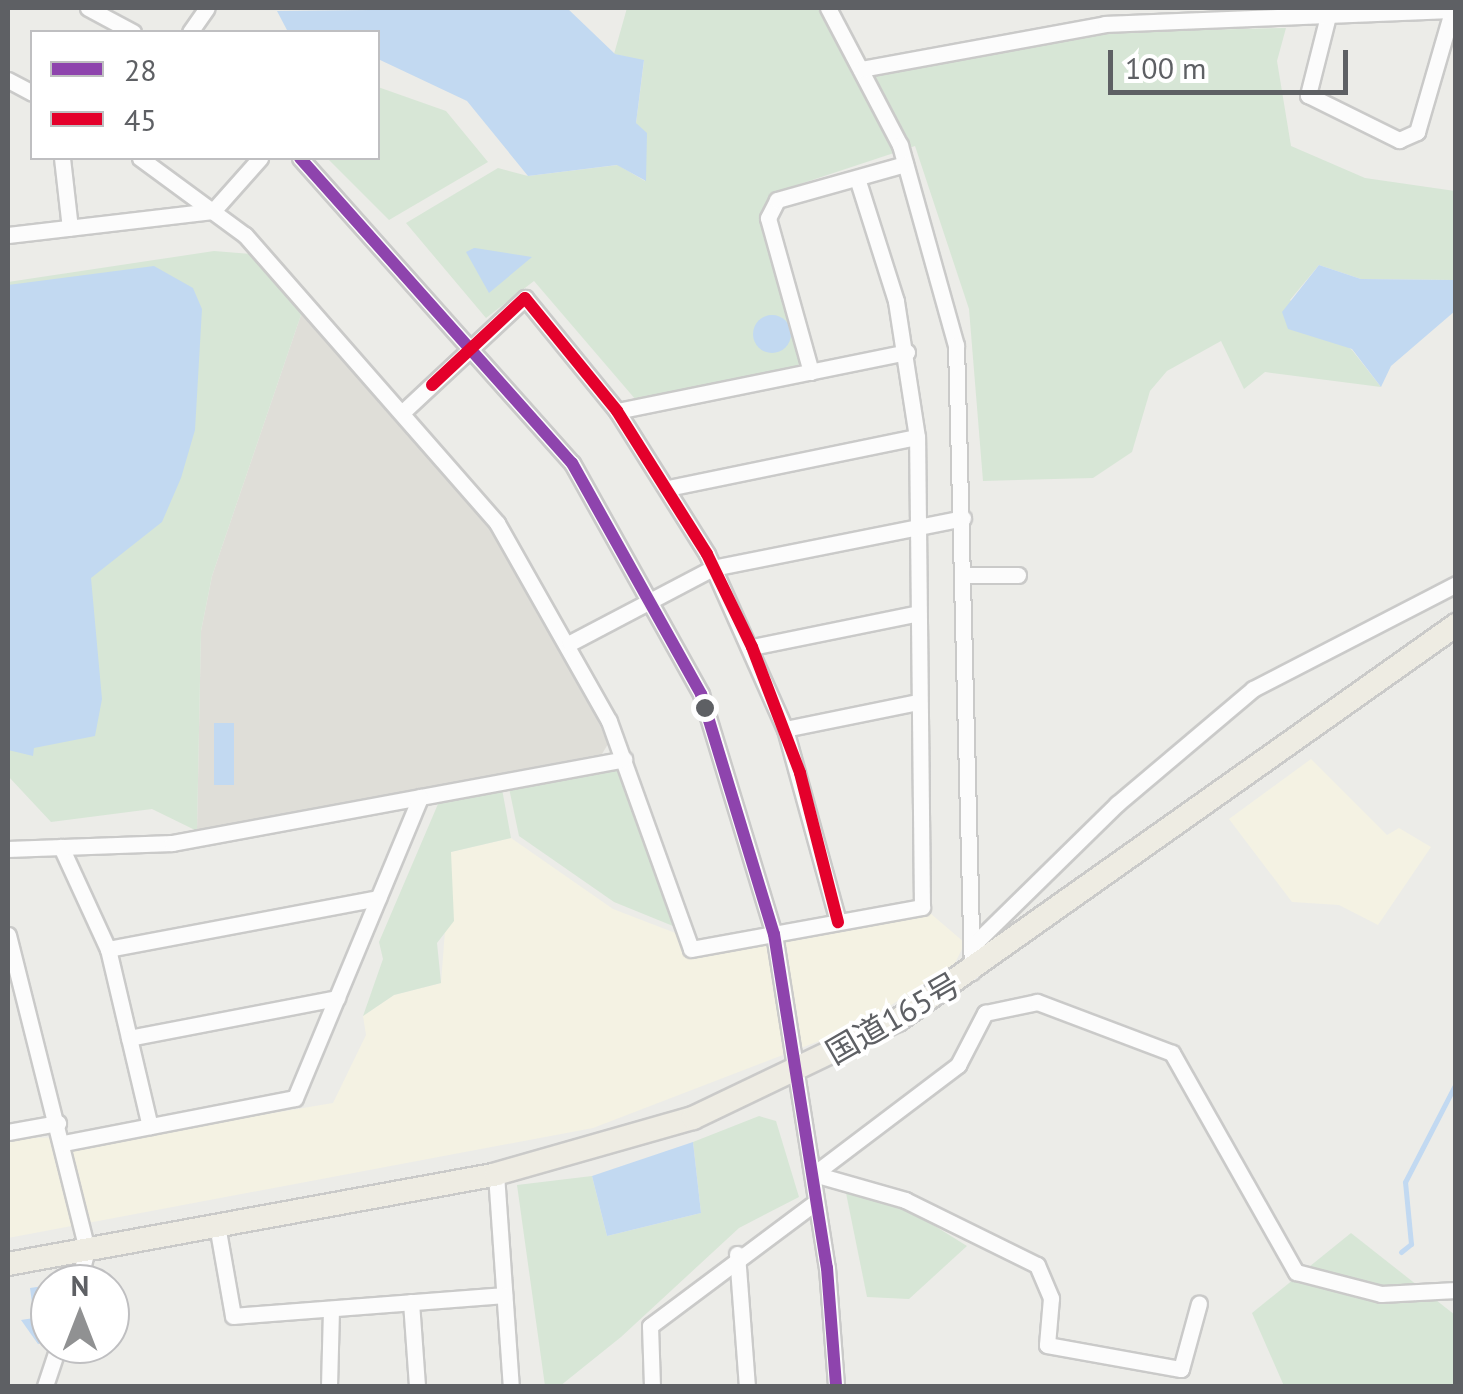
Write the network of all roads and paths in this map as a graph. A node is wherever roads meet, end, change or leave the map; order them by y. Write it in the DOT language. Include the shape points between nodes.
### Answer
graph roads {
  1 [pos="88,8"];
  2 [pos="207,8"];
  3 [pos="828,8"];
  4 [pos="1454,9"];
  5 [pos="1239,12"];
  6 [pos="1328,14"];
  7 [pos="129,30"];
  8 [pos="191,30"];
  9 [pos="860,69"];
  10 [pos="8,80"];
  11 [pos="30,92"];
  12 [pos="62,160"];
  13 [pos="143,160"];
  14 [pos="258,160"];
  15 [pos="302,160"];
  16 [pos="905,164"];
  17 [pos="857,178"];
  18 [pos="213,212"];
  19 [pos="70,228"];
  20 [pos="8,235"];
  21 [pos="474,345"];
  22 [pos="907,352"];
  23 [pos="812,372"];
  24 [pos="406,409"];
  25 [pos="617,411"];
  26 [pos="917,438"];
  27 [pos="668,488"];
  28 [pos="963,518"];
  29 [pos="916,527"];
  30 [pos="713,568"];
  31 [pos="965,575"];
  32 [pos="1018,576"];
  33 [pos="1456,584"];
  34 [pos="655,598"];
  35 [pos="914,614"];
  36 [pos="1456,625"];
  37 [pos="570,644"];
  38 [pos="752,647"];
  39 [pos="913,702"];
  40 [pos="785,728"];
  41 [pos="624,759"];
  42 [pos="420,797"];
  43 [pos="61,847"];
  44 [pos="8,849"];
  45 [pos="378,898"];
  46 [pos="838,922"];
  47 [pos="774,934"];
  48 [pos="8,935"];
  49 [pos="973,945"];
  50 [pos="108,949"];
  51 [pos="972,972"];
  52 [pos="337,998"];
  53 [pos="129,1038"];
  54 [pos="796,1072"];
  55 [pos="58,1122"];
  56 [pos="150,1126"];
  57 [pos="8,1132"];
  58 [pos="64,1143"];
  59 [pos="496,1174"];
  60 [pos="814,1174"];
  61 [pos="816,1202"];
  62 [pos="217,1225"];
  63 [pos="87,1250"];
  64 [pos="737,1254"];
  65 [pos="8,1264"];
  66 [pos="83,1264"];
  67 [pos="1456,1290"];
  68 [pos="504,1294"];
  69 [pos="411,1302"];
  70 [pos="1199,1302"];
  71 [pos="331,1309"];
  72 [pos="329,1386"];
  73 [pos="417,1386"];
  74 [pos="512,1386"];
  75 [pos="652,1386"];
  76 [pos="748,1386"];
  77 [pos="836,1386"];
  1 -- 7 [label="street"];
  2 -- 8 [label="street"];
  3 -- 9 [label="street"];
  4 -- 6 [label="street"];
  4 -- 6 [label="street" via="1416,132 1399,140 1308,95"];
  5 -- 6 [label="street"];
  5 -- 9 [label="street" via="1105,24"];
  9 -- 16 [label="street"];
  10 -- 11 [label="street"];
  12 -- 19 [label="street"];
  13 -- 18 [label="street"];
  14 -- 18 [label="street"];
  15 -- 21 [label="street"];
  16 -- 17 [label="street"];
  16 -- 28 [label="street" via="956,345"];
  17 -- 22 [label="street"];
  17 -- 23 [label="street" via="777,200 768,218"];
  18 -- 19 [label="street"];
  18 -- 24 [label="street"];
  19 -- 20 [label="street"];
  21 -- 24 [label="street"];
  21 -- 25 [label="street" via="524,298"];
  21 -- 34 [label="street" via="572,463"];
  22 -- 23 [label="street"];
  22 -- 26 [label="street"];
  23 -- 25 [label="street"];
  24 -- 37 [label="street" via="497,522"];
  25 -- 27 [label="street"];
  26 -- 27 [label="street"];
  26 -- 29 [label="street"];
  27 -- 30 [label="street"];
  28 -- 29 [label="street"];
  28 -- 31 [label="street"];
  29 -- 30 [label="street"];
  29 -- 35 [label="street"];
  30 -- 34 [label="street"];
  30 -- 38 [label="street"];
  31 -- 32 [label="street"];
  31 -- 49 [label="street" via="977,674"];
  33 -- 49 [label="street" via="1253,689 1104,815"];
  34 -- 37 [label="street"];
  34 -- 47 [label="street" via="734,781"];
  35 -- 38 [label="street"];
  35 -- 39 [label="street"];
  36 -- 51 [label="highway, 国道165号"];
  37 -- 41 [label="street"];
  38 -- 40 [label="street"];
  39 -- 40 [label="street"];
  39 -- 46 [label="street" via="922,907"];
  40 -- 46 [label="street"];
  41 -- 42 [label="street"];
  41 -- 47 [label="street" via="691,950"];
  42 -- 43 [label="street" via="172,843"];
  42 -- 45 [label="street"];
  43 -- 44 [label="street"];
  43 -- 50 [label="street"];
  45 -- 50 [label="street"];
  45 -- 52 [label="street"];
  46 -- 47 [label="street"];
  47 -- 54 [label="street"];
  48 -- 55 [label="street"];
  49 -- 51 [label="street"];
  50 -- 53 [label="street"];
  51 -- 54 [label="highway, 国道165号"];
  52 -- 53 [label="street"];
  52 -- 56 [label="street" via="296,1098"];
  53 -- 56 [label="street"];
  54 -- 59 [label="highway, 国道165号" via="594,1153"];
  54 -- 60 [label="street"];
  55 -- 57 [label="street"];
  55 -- 58 [label="street"];
  56 -- 58 [label="street"];
  58 -- 63 [label="street"];
  59 -- 62 [label="highway, 国道165号"];
  59 -- 68 [label="street"];
  60 -- 61 [label="street"];
  60 -- 67 [label="street" via="958,1065 985,1013 1036,1002 1172,1053 1296,1272 1381,1294"];
  60 -- 70 [label="street" via="904,1200 1037,1265 1051,1298 1047,1345 1182,1370"];
  61 -- 64 [label="street"];
  61 -- 77 [label="street"];
  62 -- 63 [label="highway, 国道165号"];
  62 -- 71 [label="street" via="233,1316"];
  63 -- 65 [label="highway, 国道165号"];
  63 -- 66 [label="street"];
  64 -- 75 [label="street" via="650,1326"];
  64 -- 76 [label="street"];
  68 -- 69 [label="street"];
  68 -- 74 [label="street"];
  69 -- 71 [label="street"];
  69 -- 73 [label="street"];
  71 -- 72 [label="street"];
}
